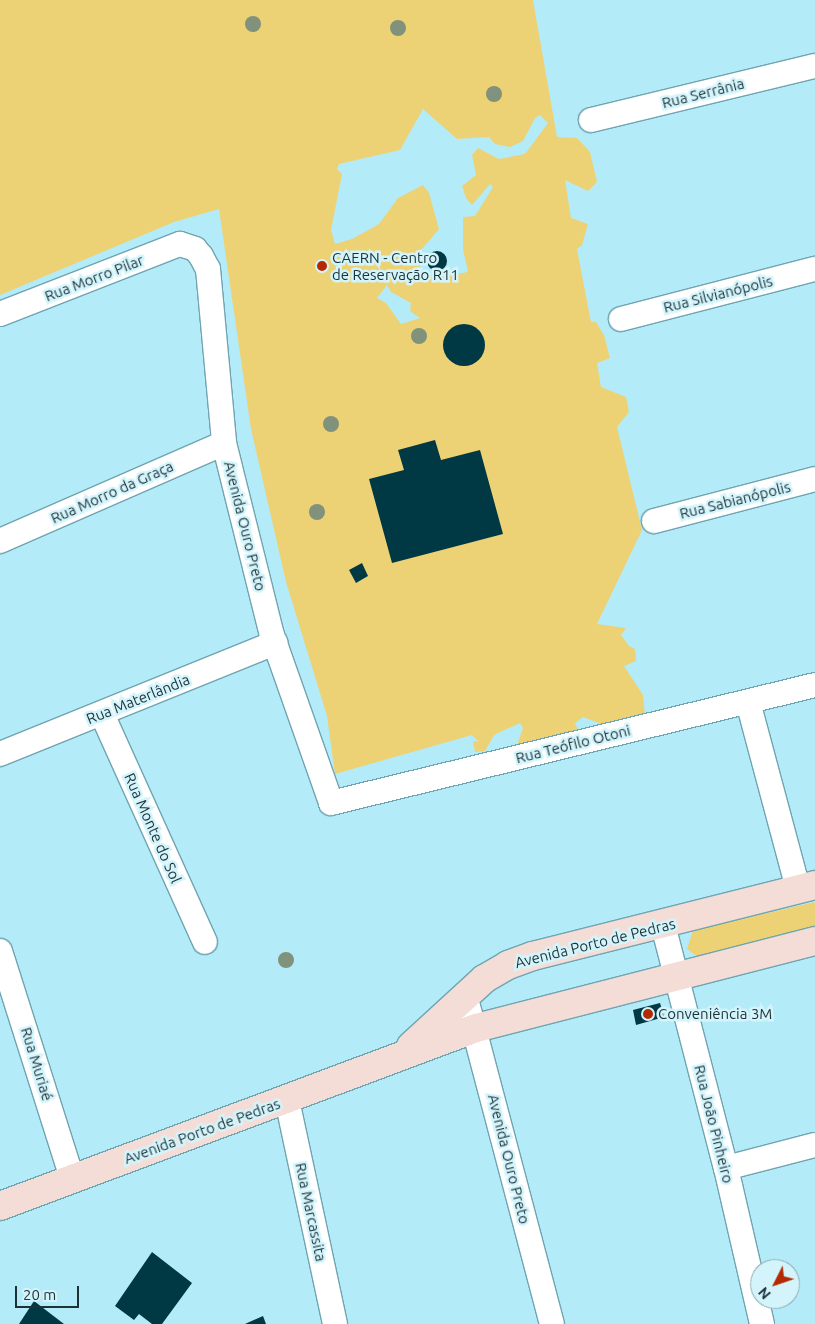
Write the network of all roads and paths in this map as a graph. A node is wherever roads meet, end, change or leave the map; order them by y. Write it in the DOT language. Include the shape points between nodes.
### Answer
graph roads {
  1 [pos="815,66"];
  2 [pos="591,120"];
  3 [pos="188,246"];
  4 [pos="815,269"];
  5 [pos="0,314"];
  6 [pos="622,319"];
  7 [pos="224,443"];
  8 [pos="815,479"];
  9 [pos="654,520"];
  10 [pos="0,541"];
  11 [pos="275,643"];
  12 [pos="815,685"];
  13 [pos="748,702"];
  14 [pos="102,714"];
  15 [pos="0,754"];
  16 [pos="331,803"];
  17 [pos="806,887"];
  18 [pos="663,925"];
  19 [pos="815,941"];
  20 [pos="204,942"];
  21 [pos="0,951"];
  22 [pos="675,975"];
  23 [pos="465,995"];
  24 [pos="476,1028"];
  25 [pos="403,1053"];
  26 [pos="287,1100"];
  27 [pos="815,1144"];
  28 [pos="726,1168"];
  29 [pos="72,1178"];
  30 [pos="0,1206"];
  31 [pos="334,1324"];
  32 [pos="552,1324"];
  33 [pos="762,1324"];
  1 -- 2 [label="street, Rua Serrânia"];
  3 -- 5 [label="street, Rua Morro Pilar" via="180,244"];
  3 -- 7 [label="street, Avenida Ouro Preto" via="196,249 208,269"];
  4 -- 6 [label="street, Rua Silvianópolis"];
  7 -- 10 [label="street, Rua Morro da Graça"];
  7 -- 11 [label="street, Avenida Ouro Preto"];
  8 -- 9 [label="street, Rua Sabianópolis"];
  11 -- 14 [label="street, Rua Materlândia"];
  11 -- 16 [label="street, Avenida Ouro Preto"];
  12 -- 13 [label="street, Rua Teófilo Otoni"];
  13 -- 16 [label="street, Rua Teófilo Otoni"];
  13 -- 17 [label="street"];
  14 -- 15 [label="street, Rua Materlândia"];
  14 -- 20 [label="street, Rua Monte do Sol"];
  17 -- 18 [label="main road, Avenida Porto de Pedras"];
  18 -- 22 [label="street, Rua João Pinheiro"];
  18 -- 23 [label="main road, Avenida Porto de Pedras" via="533,956 508,965"];
  19 -- 22 [label="main road, Avenida Porto de Pedras"];
  21 -- 29 [label="street, Rua Muriaé"];
  22 -- 24 [label="main road, Avenida Porto de Pedras"];
  22 -- 28 [label="street, Rua João Pinheiro"];
  23 -- 24 [label="street, Avenida Ouro Preto"];
  23 -- 25 [label="main road, Avenida Porto de Pedras"];
  24 -- 25 [label="main road, Avenida Porto de Pedras"];
  24 -- 32 [label="street, Avenida Ouro Preto"];
  25 -- 26 [label="main road, Avenida Porto de Pedras"];
  26 -- 29 [label="main road, Avenida Porto de Pedras"];
  26 -- 31 [label="street, Rua Marcassita"];
  27 -- 28 [label="street"];
  28 -- 33 [label="street, Rua João Pinheiro"];
  29 -- 30 [label="main road, Avenida Porto de Pedras"];
}
